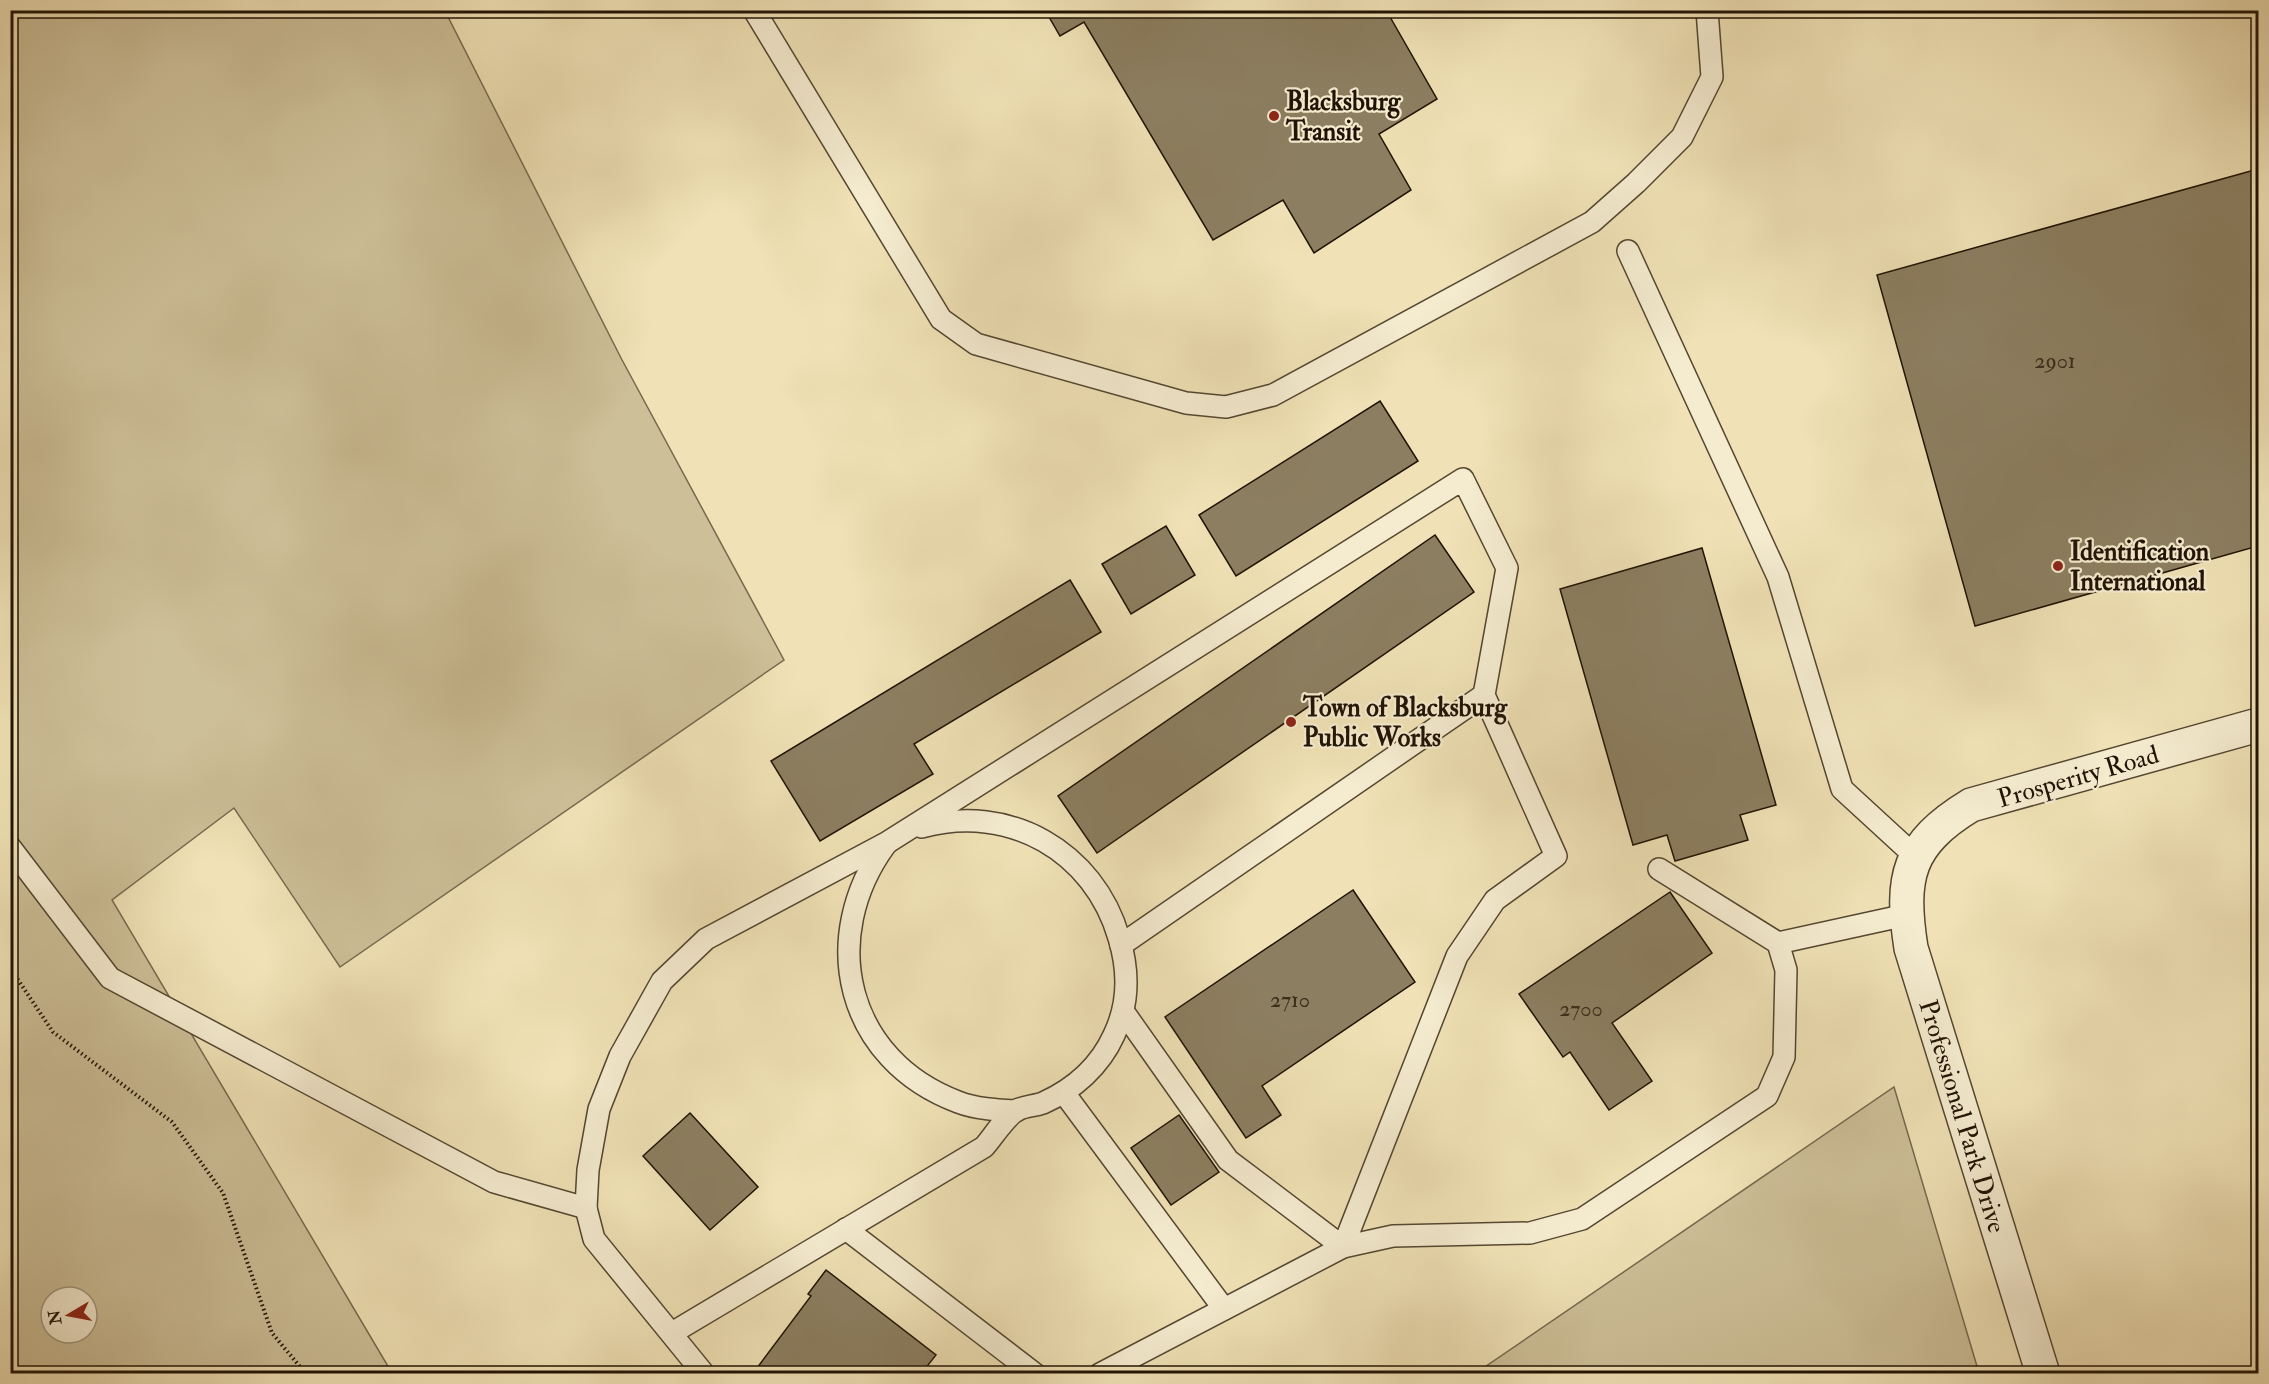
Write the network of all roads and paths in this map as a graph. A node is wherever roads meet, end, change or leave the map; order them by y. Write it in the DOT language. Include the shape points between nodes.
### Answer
graph roads {
  1 [pos="754,10"];
  2 [pos="1707,10"];
  3 [pos="1628,251"];
  4 [pos="1484,695"];
  5 [pos="2259,725"];
  6 [pos="888,842"];
  7 [pos="10,847"];
  8 [pos="1916,856"];
  9 [pos="1659,869"];
  10 [pos="1906,915"];
  11 [pos="1778,943"];
  12 [pos="1121,945"];
  13 [pos="10,968"];
  14 [pos="1123,1011"];
  15 [pos="1064,1093"];
  16 [pos="1016,1111"];
  17 [pos="586,1208"];
  18 [pos="846,1229"];
  19 [pos="1342,1247"];
  20 [pos="1224,1309"];
  21 [pos="672,1333"];
  22 [pos="306,1374"];
  23 [pos="704,1374"];
  24 [pos="1035,1374"];
  25 [pos="1100,1374"];
  26 [pos="2043,1374"];
  1 -- 2 [label="lane" via="941,319 976,344 1186,404 1226,407 1273,395 1592,222 1682,136 1712,77"];
  3 -- 8 [label="lane" via="1778,577 1842,789"];
  4 -- 6 [label="lane" via="1508,568 1463,479"];
  4 -- 12 [label="lane"];
  4 -- 19 [label="lane" via="1556,856 1495,900 1457,956"];
  5 -- 8 [label="street, Prosperity Road" via="1971,805 1930,834"];
  6 -- 12 [label="lane" via="913,829 959,820 997,822 1024,830 1065,854 1089,878 1107,906"];
  6 -- 16 [label="lane" via="870,865 850,921 851,980 859,1007 888,1056 909,1076 960,1103"];
  6 -- 17 [label="lane" via="706,939 662,981 620,1056 599,1109"];
  7 -- 17 [label="lane" via="110,978 494,1182"];
  8 -- 10 [label="street, Professional Park Drive" via="1906,885"];
  9 -- 11 [label="lane"];
  10 -- 11 [label="lane"];
  10 -- 26 [label="street, Professional Park Drive" via="1911,948"];
  11 -- 19 [label="lane" via="1786,970 1784,1057 1767,1096 1582,1220 1530,1233 1393,1236"];
  12 -- 14 [label="lane" via="1126,989"];
  13 -- 22 [label="path" via="53,1032 172,1122 223,1193 272,1333"];
  14 -- 15 [label="lane" via="1102,1058"];
  14 -- 19 [label="lane" via="1228,1160"];
  15 -- 16 [label="lane"];
  15 -- 20 [label="lane"];
  16 -- 18 [label="lane" via="984,1147"];
  17 -- 21 [label="lane" via="594,1239"];
  18 -- 21 [label="lane"];
  18 -- 24 [label="lane"];
  19 -- 20 [label="lane"];
  20 -- 25 [label="lane"];
  21 -- 23 [label="lane"];
}
